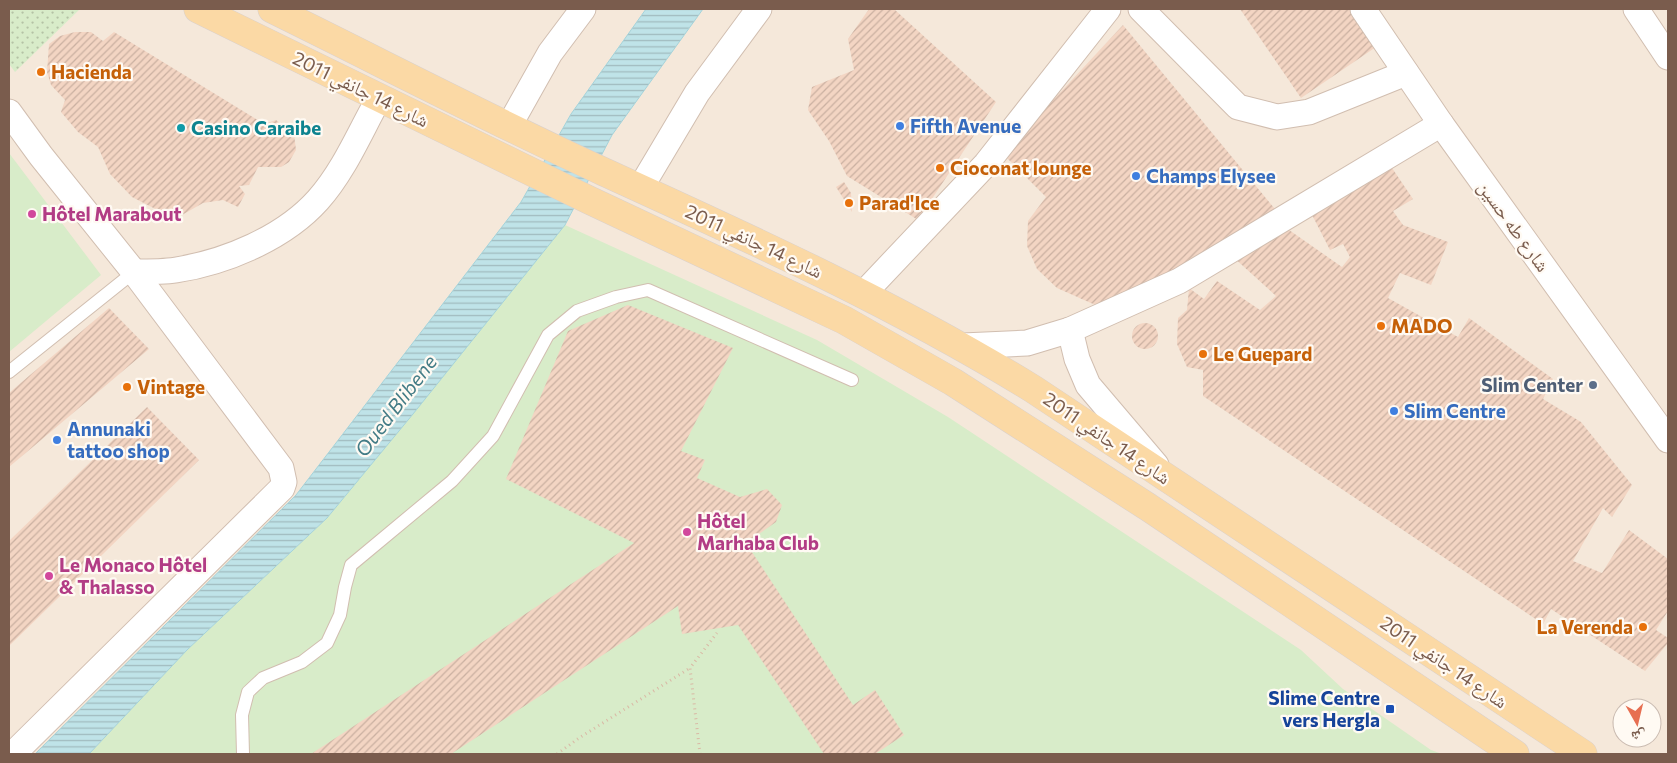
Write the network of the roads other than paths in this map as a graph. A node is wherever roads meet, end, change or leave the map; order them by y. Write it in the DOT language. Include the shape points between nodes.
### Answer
graph roads {
  1 [pos="198,9"];
  2 [pos="272,9"];
  3 [pos="583,9"];
  4 [pos="759,9"];
  5 [pos="1108,9"];
  6 [pos="1141,9"];
  7 [pos="1363,9"];
  8 [pos="1636,9"];
  9 [pos="1668,57"];
  10 [pos="1406,73"];
  11 [pos="379,98"];
  12 [pos="9,112"];
  13 [pos="1441,124"];
  14 [pos="509,126"];
  15 [pos="641,187"];
  16 [pos="134,272"];
  17 [pos="864,293"];
  18 [pos="1070,330"];
  19 [pos="963,346"];
  20 [pos="9,372"];
  21 [pos="852,380"];
  22 [pos="1668,440"];
  23 [pos="1168,479"];
  24 [pos="13,754"];
  25 [pos="243,754"];
  26 [pos="1515,754"];
  27 [pos="1583,754"];
  1 -- 11 [label="main road, شارع 14 جانفي 2011"];
  2 -- 14 [label="main road, شارع 14 جانفي 2011"];
  3 -- 14 [label="street" via="550,53"];
  4 -- 15 [label="street" via="697,93"];
  5 -- 17 [label="street" via="986,164"];
  6 -- 10 [label="street" via="1238,107 1277,117 1309,112"];
  7 -- 10 [label="street, شارع طه حسين"];
  8 -- 9 [label="street"];
  10 -- 13 [label="street, شارع طه حسين"];
  11 -- 16 [label="street" via="338,172 318,200 286,228 245,249 202,265 174,271"];
  11 -- 26 [label="main road, شارع 14 جانفي 2011" via="844,320 953,382 1148,507"];
  12 -- 16 [label="street"];
  13 -- 18 [label="street" via="1179,281"];
  13 -- 22 [label="street, شارع طه حسين"];
  14 -- 15 [label="main road, شارع 14 جانفي 2011"];
  15 -- 17 [label="main road, شارع 14 جانفي 2011"];
  16 -- 20 [label="lane"];
  16 -- 24 [label="street" via="280,468 284,482 282,488 229,542"];
  17 -- 19 [label="main road, شارع 14 جانفي 2011"];
  18 -- 19 [label="street" via="1027,343"];
  18 -- 23 [label="street" via="1088,385"];
  19 -- 23 [label="main road, شارع 14 جانفي 2011"];
  21 -- 25 [label="lane" via="648,290 577,311 548,335 493,436 452,482 351,565 340,615 327,643 302,662 263,678 248,692 242,715"];
  23 -- 27 [label="main road, شارع 14 جانفي 2011"];
}
